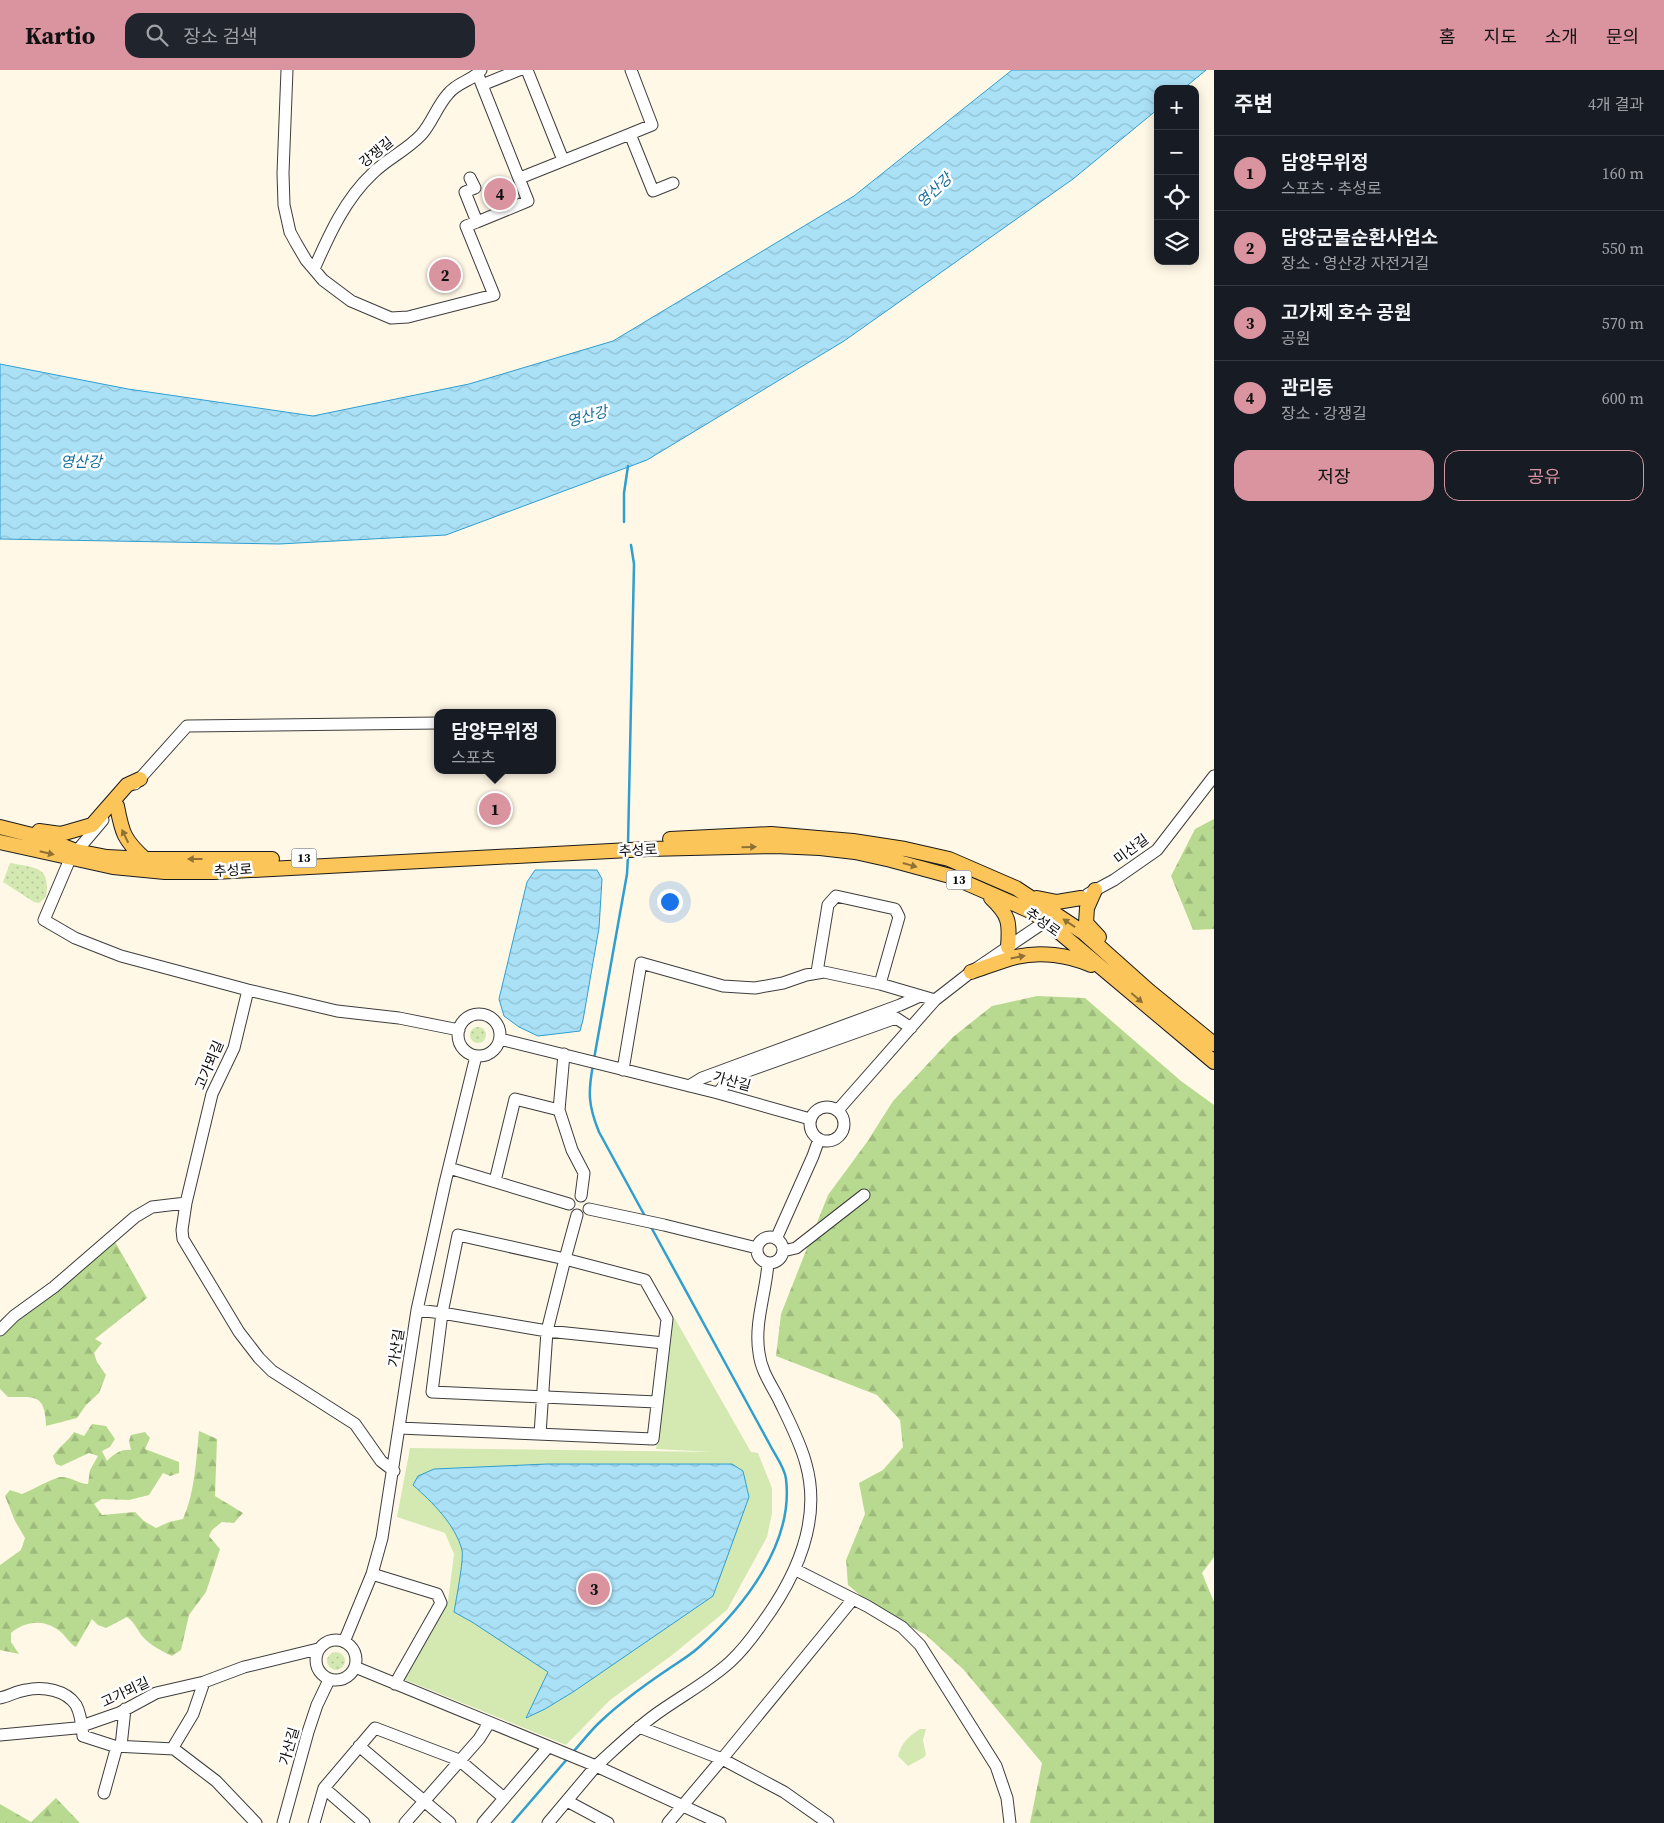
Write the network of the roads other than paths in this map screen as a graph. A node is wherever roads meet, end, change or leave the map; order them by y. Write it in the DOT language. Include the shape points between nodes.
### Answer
graph roads {
  1 [pos="287,70"];
  2 [pos="520,70"];
  3 [pos="527,70"];
  4 [pos="631,70"];
  5 [pos="480,77"];
  6 [pos="630,134"];
  7 [pos="563,160"];
  8 [pos="470,178"];
  9 [pos="520,178"];
  10 [pos="673,183"];
  11 [pos="477,222"];
  12 [pos="314,269"];
  13 [pos="434,723"];
  14 [pos="1214,776"];
  15 [pos="140,778"];
  16 [pos="117,806"];
  17 [pos="0,821"];
  18 [pos="0,827"];
  19 [pos="0,842"];
  20 [pos="648,845"];
  21 [pos="611,847"];
  22 [pos="73,855"];
  23 [pos="146,859"];
  24 [pos="983,890"];
  25 [pos="1095,890"];
  26 [pos="1030,896"];
  27 [pos="1081,898"];
  28 [pos="1049,916"];
  29 [pos="1008,946"];
  30 [pos="1113,958"];
  31 [pos="817,972"];
  32 [pos="971,972"];
  33 [pos="1110,974"];
  34 [pos="880,984"];
  35 [pos="248,990"];
  36 [pos="920,996"];
  37 [pos="935,1000"];
  38 [pos="911,1028"];
  39 [pos="459,1030"];
  40 [pos="500,1039"];
  41 [pos="1214,1044"];
  42 [pos="564,1054"];
  43 [pos="476,1056"];
  44 [pos="1214,1062"];
  45 [pos="623,1070"];
  46 [pos="689,1086"];
  47 [pos="718,1093"];
  48 [pos="559,1110"];
  49 [pos="838,1110"];
  50 [pos="810,1119"];
  51 [pos="819,1139"];
  52 [pos="450,1168"];
  53 [pos="495,1181"];
  54 [pos="864,1195"];
  55 [pos="582,1196"];
  56 [pos="186,1203"];
  57 [pos="569,1204"];
  58 [pos="589,1209"];
  59 [pos="577,1216"];
  60 [pos="776,1239"];
  61 [pos="757,1248"];
  62 [pos="783,1251"];
  63 [pos="565,1259"];
  64 [pos="768,1263"];
  65 [pos="417,1310"];
  66 [pos="442,1313"];
  67 [pos="0,1330"];
  68 [pos="547,1331"];
  69 [pos="664,1343"];
  70 [pos="543,1397"];
  71 [pos="657,1402"];
  72 [pos="399,1428"];
  73 [pos="540,1434"];
  74 [pos="394,1471"];
  75 [pos="796,1570"];
  76 [pos="372,1574"];
  77 [pos="853,1599"];
  78 [pos="344,1642"];
  79 [pos="318,1649"];
  80 [pos="355,1667"];
  81 [pos="329,1680"];
  82 [pos="204,1682"];
  83 [pos="396,1684"];
  84 [pos="0,1698"];
  85 [pos="125,1709"];
  86 [pos="489,1723"];
  87 [pos="82,1726"];
  88 [pos="639,1727"];
  89 [pos="0,1735"];
  90 [pos="119,1746"];
  91 [pos="359,1746"];
  92 [pos="172,1748"];
  93 [pos="552,1749"];
  94 [pos="722,1759"];
  95 [pos="459,1760"];
  96 [pos="591,1764"];
  97 [pos="324,1788"];
  98 [pos="104,1793"];
  99 [pos="504,1798"];
  100 [pos="424,1801"];
  101 [pos="567,1801"];
  102 [pos="682,1805"];
  103 [pos="603,1822"];
  104 [pos="256,1823"];
  105 [pos="283,1823"];
  106 [pos="314,1823"];
  107 [pos="364,1823"];
  108 [pos="405,1823"];
  109 [pos="450,1823"];
  110 [pos="483,1823"];
  111 [pos="548,1823"];
  112 [pos="668,1823"];
  113 [pos="720,1823"];
  114 [pos="828,1823"];
  115 [pos="1010,1823"];
  1 -- 12 [label="street" via="282,195 290,232"];
  2 -- 5 [label="street, 강쟁길"];
  3 -- 7 [label="street"];
  4 -- 6 [label="street" via="652,125"];
  5 -- 9 [label="street"];
  5 -- 12 [label="street, 강쟁길" via="460,82 448,93 421,135 374,171 359,187 331,230"];
  6 -- 7 [label="street"];
  6 -- 10 [label="street" via="653,191"];
  7 -- 9 [label="street"];
  8 -- 11 [label="street" via="475,188 465,192"];
  9 -- 11 [label="street" via="528,201"];
  11 -- 12 [label="street" via="466,226 494,295 391,318 342,295"];
  13 -- 15 [label="street" via="186,726"];
  14 -- 25 [label="street, 미산길" via="1157,850"];
  15 -- 16 [label="street"];
  15 -- 17 [label="main road" via="128,785 92,825 77,831 61,834 43,832"];
  16 -- 22 [label="street"];
  23 -- 16 [label="main road, one-way" via="134,850 122,833"];
  18 -- 22 [label="main road, 추성로 / 13" via="40,837"];
  19 -- 22 [label="main road, 추성로 / 13, one-way"];
  20 -- 21 [label="main road, 추성로 / 13"];
  20 -- 24 [label="main road, 추성로 / 13, one-way" via="775,846 856,852 950,876"];
  20 -- 26 [label="main road, 추성로 / 13" via="771,834 853,841 949,859"];
  21 -- 22 [label="main road, 추성로 / 13" via="214,872 113,867"];
  21 -- 23 [label="main road, 추성로 / 13, one-way" via="282,859"];
  22 -- 23 [label="main road, 추성로 / 13"];
  22 -- 35 [label="street" via="44,920 75,938 121,956"];
  24 -- 28 [label="main road, 추성로 / 13"];
  24 -- 29 [label="main road" via="1002,908 1009,921"];
  25 -- 27 [label="street, 미산길"];
  25 -- 30 [label="main road" via="1087,908 1086,923"];
  26 -- 27 [label="main road" via="1057,902"];
  26 -- 28 [label="main road, 추성로 / 13"];
  27 -- 28 [label="street, 미산길" via="1065,904"];
  28 -- 29 [label="street"];
  30 -- 28 [label="main road, 추성로 / 13, one-way" via="1084,933"];
  28 -- 33 [label="main road, 추성로 / 13"];
  29 -- 32 [label="street"];
  30 -- 41 [label="main road, 추성로 / 13"];
  31 -- 34 [label="street"];
  31 -- 34 [label="street" via="828,905 836,896 895,909 899,917"];
  31 -- 45 [label="street" via="755,988 723,986 641,963"];
  32 -- 33 [label="main road, one-way" via="1016,957 1040,955 1077,958"];
  32 -- 37 [label="street"];
  33 -- 44 [label="main road, 추성로 / 13, one-way"];
  34 -- 36 [label="street"];
  35 -- 39 [label="street" via="337,1011 399,1018"];
  35 -- 56 [label="street, 고가뫼길" via="234,1048 212,1094"];
  36 -- 37 [label="street"];
  36 -- 46 [label="street" via="702,1078"];
  37 -- 38 [label="street"];
  38 -- 47 [label="street" via="896,1018 731,1077"];
  38 -- 49 [label="street"];
  39 -- 40 [label="street" via="466,1019 483,1014 495,1021"];
  39 -- 43 [label="street" via="460,1044"];
  40 -- 42 [label="street, 가산길"];
  40 -- 43 [label="street" via="489,1054"];
  42 -- 45 [label="street, 가산길"];
  42 -- 48 [label="street"];
  43 -- 52 [label="street, 가산길"];
  45 -- 46 [label="street, 가산길"];
  46 -- 47 [label="street, 가산길"];
  47 -- 50 [label="street, 가산길"];
  48 -- 53 [label="street" via="515,1099"];
  48 -- 55 [label="street" via="572,1150 584,1173"];
  49 -- 50 [label="street" via="822,1107"];
  49 -- 51 [label="street" via="844,1120 840,1136 830,1141"];
  50 -- 51 [label="street" via="811,1130"];
  51 -- 60 [label="street"];
  52 -- 53 [label="street"];
  52 -- 65 [label="street, 가산길"];
  53 -- 57 [label="street"];
  54 -- 62 [label="street" via="796,1248"];
  55 -- 57 [label="street" via="575,1196"];
  55 -- 58 [label="street" via="587,1199"];
  56 -- 67 [label="street" via="152,1207 135,1217"];
  56 -- 74 [label="street, 고가뫼길" via="183,1240 259,1358 272,1372 355,1424 381,1461"];
  57 -- 59 [label="street" via="570,1211"];
  58 -- 59 [label="street"];
  58 -- 61 [label="street"];
  59 -- 63 [label="street"];
  60 -- 61 [label="street" via="764,1239"];
  60 -- 62 [label="street"];
  61 -- 64 [label="street" via="758,1256"];
  62 -- 64 [label="street" via="780,1259"];
  63 -- 66 [label="street" via="458,1235"];
  63 -- 68 [label="street"];
  63 -- 69 [label="street" via="646,1280 666,1319"];
  64 -- 75 [label="street" via="757,1334 759,1354 764,1374 796,1436 811,1479 811,1510"];
  65 -- 66 [label="street"];
  65 -- 72 [label="street, 가산길"];
  66 -- 68 [label="street"];
  66 -- 70 [label="street" via="432,1392"];
  68 -- 69 [label="street"];
  68 -- 70 [label="street"];
  69 -- 71 [label="street"];
  70 -- 71 [label="street"];
  70 -- 73 [label="street"];
  71 -- 73 [label="street" via="653,1439"];
  72 -- 73 [label="street"];
  72 -- 74 [label="street, 가산길"];
  74 -- 76 [label="street, 가산길"];
  75 -- 77 [label="street"];
  75 -- 88 [label="street" via="747,1645 712,1677"];
  76 -- 78 [label="street, 가산길"];
  76 -- 83 [label="street" via="437,1594 442,1603"];
  77 -- 94 [label="street"];
  77 -- 115 [label="street" via="902,1627 920,1645 996,1766 1007,1798"];
  78 -- 79 [label="street" via="333,1640"];
  78 -- 80 [label="street" via="355,1655"];
  79 -- 81 [label="street" via="316,1667"];
  79 -- 82 [label="street, 고가뫼길" via="244,1667"];
  80 -- 81 [label="street" via="342,1680"];
  80 -- 83 [label="street"];
  81 -- 105 [label="street, 가산길" via="308,1732"];
  82 -- 85 [label="street, 고가뫼길" via="156,1692"];
  82 -- 92 [label="street" via="194,1714"];
  83 -- 86 [label="street"];
  84 -- 87 [label="street" via="29,1689 51,1689 75,1704"];
  85 -- 87 [label="street, 고가뫼길"];
  85 -- 90 [label="street"];
  86 -- 93 [label="street"];
  86 -- 95 [label="street"];
  87 -- 89 [label="street, 고가뫼길" via="60,1731"];
  87 -- 90 [label="street" via="83,1736"];
  88 -- 94 [label="street"];
  88 -- 96 [label="street"];
  90 -- 92 [label="street"];
  90 -- 98 [label="street"];
  91 -- 95 [label="street" via="375,1728"];
  91 -- 97 [label="street"];
  91 -- 100 [label="street"];
  92 -- 104 [label="street" via="216,1781"];
  93 -- 96 [label="street"];
  93 -- 99 [label="street"];
  94 -- 102 [label="street"];
  94 -- 114 [label="street" via="784,1792"];
  95 -- 99 [label="street"];
  95 -- 100 [label="street"];
  96 -- 101 [label="street"];
  96 -- 102 [label="street"];
  97 -- 106 [label="street"];
  97 -- 107 [label="street"];
  99 -- 110 [label="street"];
  100 -- 108 [label="street"];
  100 -- 109 [label="street"];
  101 -- 103 [label="street"];
  101 -- 111 [label="street"];
  102 -- 112 [label="street"];
  102 -- 113 [label="street"];
}
